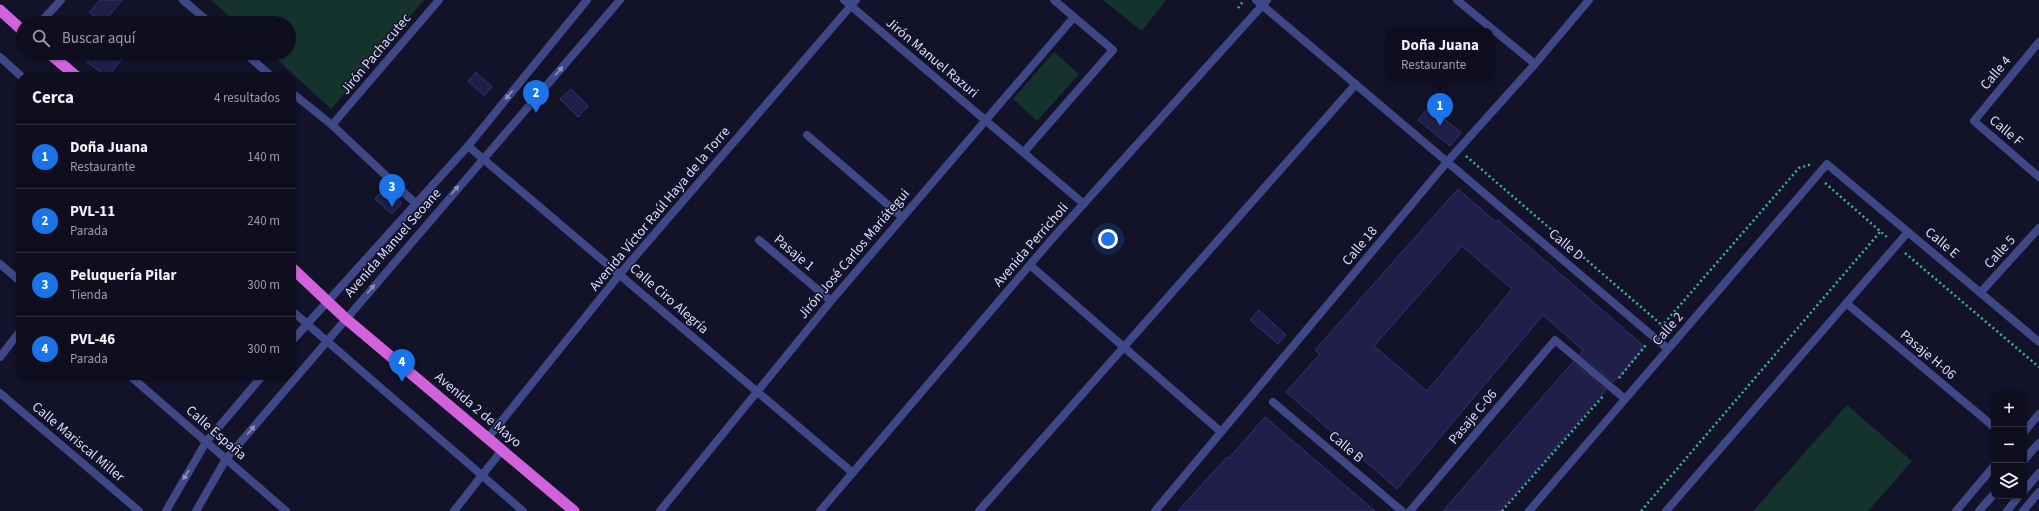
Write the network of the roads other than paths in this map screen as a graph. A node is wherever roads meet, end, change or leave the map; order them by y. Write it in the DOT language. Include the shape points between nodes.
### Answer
graph roads {
  1 [pos="61,0"];
  2 [pos="183,0"];
  3 [pos="439,0"];
  4 [pos="587,0"];
  5 [pos="620,0"];
  6 [pos="844,0"];
  7 [pos="1054,0"];
  8 [pos="1457,0"];
  9 [pos="1589,0"];
  10 [pos="1262,2"];
  11 [pos="853,3"];
  12 [pos="0,10"];
  13 [pos="46,16"];
  14 [pos="202,16"];
  15 [pos="1074,17"];
  16 [pos="16,25"];
  17 [pos="1491,28"];
  18 [pos="1493,30"];
  19 [pos="2039,42"];
  20 [pos="0,57"];
  21 [pos="57,60"];
  22 [pos="253,60"];
  23 [pos="1535,64"];
  24 [pos="16,72"];
  25 [pos="71,72"];
  26 [pos="266,72"];
  27 [pos="1356,84"];
  28 [pos="296,96"];
  29 [pos="984,120"];
  30 [pos="1974,121"];
  31 [pos="332,125"];
  32 [pos="807,135"];
  33 [pos="468,146"];
  34 [pos="1024,152"];
  35 [pos="483,158"];
  36 [pos="1447,162"];
  37 [pos="1827,164"];
  38 [pos="2039,177"];
  39 [pos="415,202"];
  40 [pos="1084,204"];
  41 [pos="902,217"];
  42 [pos="2039,228"];
  43 [pos="1908,232"];
  44 [pos="759,240"];
  45 [pos="0,264"];
  46 [pos="1030,265"];
  47 [pos="296,272"];
  48 [pos="620,274"];
  49 [pos="16,278"];
  50 [pos="1981,292"];
  51 [pos="327,300"];
  52 [pos="831,301"];
  53 [pos="1846,303"];
  54 [pos="296,314"];
  55 [pos="345,318"];
  56 [pos="307,323"];
  57 [pos="16,336"];
  58 [pos="296,336"];
  59 [pos="327,340"];
  60 [pos="2039,342"];
  61 [pos="1123,347"];
  62 [pos="1668,349"];
  63 [pos="0,357"];
  64 [pos="296,377"];
  65 [pos="135,380"];
  66 [pos="259,380"];
  67 [pos="293,380"];
  68 [pos="757,391"];
  69 [pos="0,393"];
  70 [pos="1625,399"];
  71 [pos="1273,402"];
  72 [pos="2039,414"];
  73 [pos="1991,424"];
  74 [pos="2027,428"];
  75 [pos="1221,432"];
  76 [pos="488,438"];
  77 [pos="206,442"];
  78 [pos="2039,443"];
  79 [pos="502,450"];
  80 [pos="2027,457"];
  81 [pos="226,460"];
  82 [pos="1991,470"];
  83 [pos="853,473"];
  84 [pos="2039,473"];
  85 [pos="482,475"];
  86 [pos="2027,487"];
  87 [pos="2039,492"];
  88 [pos="1991,497"];
  89 [pos="2016,499"];
  90 [pos="139,511"];
  91 [pos="166,511"];
  92 [pos="196,511"];
  93 [pos="286,511"];
  94 [pos="454,511"];
  95 [pos="523,511"];
  96 [pos="574,511"];
  97 [pos="660,511"];
  98 [pos="820,511"];
  99 [pos="980,511"];
  100 [pos="1155,511"];
  101 [pos="1402,511"];
  102 [pos="1410,511"];
  103 [pos="1529,511"];
  104 [pos="1666,511"];
  105 [pos="1956,511"];
  106 [pos="1979,511"];
  107 [pos="2006,511"];
  108 [pos="2023,511"];
  1 -- 13 [label="street"];
  2 -- 14 [label="street"];
  3 -- 31 [label="street, Jirón Pachacutec"];
  4 -- 33 [label="street, Avenida Manuel Seoane, one-way"];
  35 -- 5 [label="street, Avenida Manuel Seoane, one-way"];
  6 -- 11 [label="street, Jirón Manuel Razuri"];
  7 -- 15 [label="street"];
  8 -- 17 [label="street"];
  9 -- 23 [label="street, Calle 18"];
  10 -- 27 [label="street, Calle D"];
  10 -- 40 [label="street, Avenida Perricholi"];
  11 -- 29 [label="street, Jirón Manuel Razuri"];
  11 -- 48 [label="street, Avenida Víctor Raúl Haya de la Torre"];
  12 -- 16 [label="highway"];
  15 -- 29 [label="street, Jirón José Carlos Mariátegui"];
  15 -- 34 [label="street" via="1113,50"];
  18 -- 23 [label="street"];
  19 -- 30 [label="street, Calle 4"];
  20 -- 24 [label="street"];
  21 -- 25 [label="highway"];
  22 -- 26 [label="street"];
  23 -- 36 [label="street, Calle 18"];
  27 -- 36 [label="street, Calle D"];
  27 -- 61 [label="street"];
  28 -- 31 [label="street"];
  29 -- 34 [label="street, Jirón Manuel Razuri"];
  29 -- 41 [label="street, Jirón José Carlos Mariátegui"];
  30 -- 38 [label="street, Calle F"];
  31 -- 39 [label="street"];
  32 -- 41 [label="street"];
  33 -- 35 [label="street, Calle Ciro Alegría"];
  33 -- 39 [label="street, Avenida Manuel Seoane"];
  34 -- 40 [label="street, Jirón Manuel Razuri"];
  35 -- 48 [label="street, Calle Ciro Alegría"];
  55 -- 35 [label="street, Avenida Manuel Seoane, one-way"];
  36 -- 62 [label="street, Calle D"];
  36 -- 75 [label="street, Calle 18"];
  37 -- 43 [label="street, Calle E"];
  37 -- 62 [label="street, Calle 2"];
  39 -- 51 [label="street, Avenida Manuel Seoane"];
  40 -- 46 [label="street, Avenida Perricholi"];
  41 -- 52 [label="street, Jirón José Carlos Mariátegui"];
  42 -- 50 [label="street, Calle 5"];
  43 -- 50 [label="street, Calle E"];
  43 -- 53 [label="street"];
  44 -- 52 [label="street, Pasaje 1"];
  45 -- 49 [label="street"];
  46 -- 61 [label="street"];
  46 -- 83 [label="street, Avenida Perricholi"];
  47 -- 51 [label="highway, Avenida 2 de Mayo"];
  48 -- 68 [label="street, Calle Ciro Alegría"];
  48 -- 76 [label="street, Avenida Víctor Raúl Haya de la Torre"];
  50 -- 60 [label="street, Calle E"];
  51 -- 55 [label="highway, Avenida 2 de Mayo"];
  51 -- 56 [label="street, Avenida Manuel Seoane"];
  52 -- 68 [label="street, Jirón José Carlos Mariátegui"];
  53 -- 73 [label="street, Pasaje H-06"];
  53 -- 104 [label="street"];
  54 -- 56 [label="street"];
  55 -- 59 [label="street, Avenida Manuel Seoane"];
  55 -- 76 [label="highway, Avenida 2 de Mayo"];
  56 -- 58 [label="street, Avenida Manuel Seoane"];
  56 -- 59 [label="street"];
  57 -- 63 [label="street"];
  64 -- 59 [label="street, Avenida Manuel Seoane, one-way"];
  59 -- 85 [label="street"];
  61 -- 75 [label="street"];
  61 -- 99 [label="street"];
  62 -- 70 [label="street, Calle 2"];
  65 -- 77 [label="street, Calle España"];
  66 -- 77 [label="street"];
  81 -- 67 [label="street, Avenida Manuel Seoane, one-way"];
  68 -- 83 [label="street, Calle Ciro Alegría"];
  68 -- 97 [label="street, Jirón José Carlos Mariátegui"];
  69 -- 90 [label="street, Calle Mariscal Miller"];
  70 -- 102 [label="street, Pasaje C-06" via="1555,340"];
  70 -- 103 [label="street, Calle 2"];
  71 -- 101 [label="street, Calle B"];
  72 -- 74 [label="street"];
  75 -- 100 [label="street, Calle 18"];
  76 -- 79 [label="highway, Avenida 2 de Mayo"];
  77 -- 81 [label="street, Calle España"];
  77 -- 91 [label="street, one-way"];
  78 -- 80 [label="street"];
  79 -- 85 [label="street"];
  79 -- 96 [label="highway, Avenida 2 de Mayo"];
  81 -- 92 [label="street, Avenida Manuel Seoane"];
  81 -- 93 [label="street, Calle España"];
  82 -- 105 [label="street"];
  83 -- 98 [label="street, Avenida Perricholi"];
  84 -- 86 [label="street"];
  85 -- 94 [label="street"];
  85 -- 95 [label="street"];
  87 -- 108 [label="street"];
  88 -- 106 [label="street"];
  89 -- 107 [label="street"];
}
